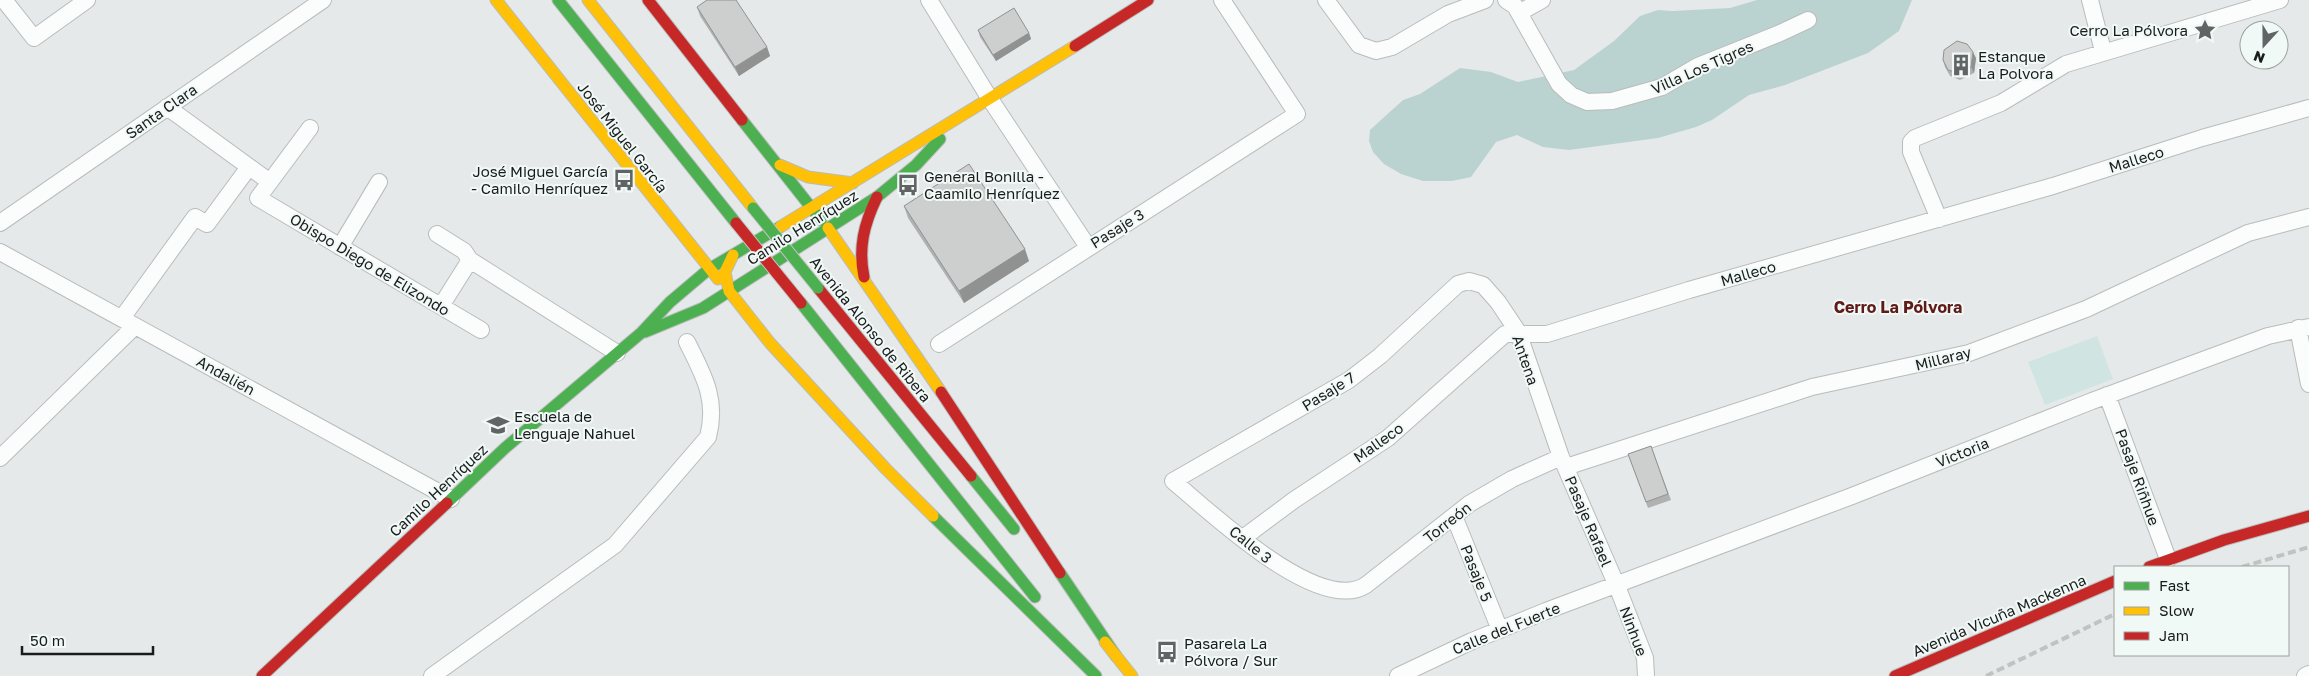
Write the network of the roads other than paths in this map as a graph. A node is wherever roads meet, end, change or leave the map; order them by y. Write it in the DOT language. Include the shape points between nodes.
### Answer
graph roads {
  1 [pos="4,0"];
  2 [pos="87,0"];
  3 [pos="323,0"];
  4 [pos="496,0"];
  5 [pos="558,0"];
  6 [pos="588,0"];
  7 [pos="648,0"];
  8 [pos="929,0"];
  9 [pos="1148,0"];
  10 [pos="1222,0"];
  11 [pos="1326,0"];
  12 [pos="1485,0"];
  13 [pos="1506,0"];
  14 [pos="1542,0"];
  15 [pos="2090,0"];
  16 [pos="2280,0"];
  17 [pos="1520,13"];
  18 [pos="1808,20"];
  19 [pos="2104,51"];
  20 [pos="990,100"];
  21 [pos="168,107"];
  22 [pos="2309,108"];
  23 [pos="960,118"];
  24 [pos="310,128"];
  25 [pos="778,165"];
  26 [pos="249,167"];
  27 [pos="270,182"];
  28 [pos="379,182"];
  29 [pos="854,183"];
  30 [pos="877,197"];
  31 [pos="811,208"];
  32 [pos="2309,217"];
  33 [pos="1940,219"];
  34 [pos="0,223"];
  35 [pos="828,228"];
  36 [pos="437,234"];
  37 [pos="805,243"];
  38 [pos="1088,246"];
  39 [pos="340,247"];
  40 [pos="0,252"];
  41 [pos="733,255"];
  42 [pos="470,260"];
  43 [pos="709,269"];
  44 [pos="865,281"];
  45 [pos="1469,281"];
  46 [pos="729,291"];
  47 [pos="441,306"];
  48 [pos="129,322"];
  49 [pos="2304,327"];
  50 [pos="481,330"];
  51 [pos="1518,332"];
  52 [pos="641,334"];
  53 [pos="687,342"];
  54 [pos="938,344"];
  55 [pos="617,353"];
  56 [pos="2309,384"];
  57 [pos="2107,395"];
  58 [pos="0,458"];
  59 [pos="1563,462"];
  60 [pos="1173,481"];
  61 [pos="451,499"];
  62 [pos="1454,516"];
  63 [pos="2309,516"];
  64 [pos="1243,538"];
  65 [pos="2168,559"];
  66 [pos="2151,566"];
  67 [pos="2114,581"];
  68 [pos="1617,586"];
  69 [pos="1339,591"];
  70 [pos="1500,630"];
  71 [pos="1116,656"];
  72 [pos="2309,674"];
  73 [pos="262,676"];
  74 [pos="432,676"];
  75 [pos="1097,676"];
  76 [pos="1132,676"];
  77 [pos="1398,676"];
  78 [pos="1646,676"];
  79 [pos="1894,676"];
  80 [pos="2305,676"];
  1 -- 2 [label="street" via="34,38"];
  3 -- 21 [label="street, Santa Clara"];
  4 -- 43 [label="main road, José Miguel García"];
  5 -- 75 [label="main road, bridge"];
  6 -- 71 [label="main road, Avenida Alonso de Ribera, bridge"];
  7 -- 25 [label="main road"];
  8 -- 20 [label="street"];
  9 -- 20 [label="main road, Camilo Henríquez"];
  10 -- 38 [label="street, Pasaje 3" via="1297,114"];
  11 -- 12 [label="street" via="1354,40 1370,50 1387,49 1448,14"];
  13 -- 17 [label="street, Villa Los Tigres"];
  14 -- 17 [label="street"];
  15 -- 19 [label="street"];
  16 -- 19 [label="street"];
  17 -- 18 [label="street, Villa Los Tigres" via="1559,84 1570,95 1587,102 1612,101 1662,87 1698,66"];
  19 -- 33 [label="street" via="2066,64 2018,94 1911,142 1911,152"];
  20 -- 23 [label="main road, Camilo Henríquez"];
  20 -- 38 [label="street"];
  21 -- 26 [label="street"];
  21 -- 34 [label="street, Santa Clara"];
  22 -- 33 [label="street, Malleco"];
  23 -- 29 [label="main road, Camilo Henríquez"];
  23 -- 30 [label="main road, Camilo Henríquez" via="916,165"];
  24 -- 27 [label="street"];
  25 -- 29 [label="main road" via="808,177"];
  25 -- 31 [label="main road"];
  26 -- 27 [label="street"];
  26 -- 48 [label="street" via="207,224 195,217"];
  27 -- 39 [label="street, Obispo Diego de Elizondo" via="258,198"];
  28 -- 39 [label="street"];
  29 -- 31 [label="main road, Camilo Henríquez"];
  30 -- 35 [label="main road, Camilo Henríquez"];
  30 -- 44 [label="main road" via="866,218 860,241"];
  31 -- 35 [label="main road"];
  31 -- 37 [label="main road" via="811,228"];
  31 -- 41 [label="main road, Camilo Henríquez"];
  32 -- 59 [label="street, Millaray" via="2248,233 2086,310 1978,350 1812,386"];
  33 -- 51 [label="street, Malleco" via="1541,336"];
  35 -- 37 [label="main road, Camilo Henríquez"];
  35 -- 44 [label="main road"];
  36 -- 42 [label="street" via="464,251"];
  37 -- 46 [label="main road, Camilo Henríquez"];
  38 -- 54 [label="street, Pasaje 3"];
  39 -- 47 [label="street, Obispo Diego de Elizondo"];
  40 -- 48 [label="street, Andalién"];
  41 -- 43 [label="main road, Camilo Henríquez"];
  41 -- 46 [label="main road" via="725,272"];
  42 -- 47 [label="street"];
  42 -- 55 [label="street"];
  43 -- 46 [label="main road, José Miguel García"];
  43 -- 52 [label="main road, Camilo Henríquez" via="670,302"];
  44 -- 71 [label="main road"];
  45 -- 51 [label="street, Antena" via="1483,285"];
  45 -- 60 [label="street, Pasaje 7" via="1458,284 1349,380"];
  46 -- 52 [label="main road, Camilo Henríquez" via="696,311"];
  46 -- 75 [label="main road, José Miguel García" via="770,343 886,469"];
  47 -- 50 [label="street, Obispo Diego de Elizondo"];
  48 -- 58 [label="street"];
  48 -- 61 [label="street, Andalién"];
  49 -- 56 [label="street"];
  49 -- 57 [label="street, Victoria" via="2268,336"];
  51 -- 59 [label="street, Antena"];
  51 -- 64 [label="street, Malleco" via="1498,339 1388,438 1302,494"];
  52 -- 55 [label="main road, Camilo Henríquez"];
  53 -- 74 [label="street" via="709,390 713,418 708,437 614,546"];
  55 -- 61 [label="main road, Camilo Henríquez" via="524,431"];
  57 -- 65 [label="street, Pasaje Riñhue"];
  57 -- 68 [label="street, Victoria"];
  59 -- 62 [label="street, Torreón" via="1505,483"];
  59 -- 68 [label="street, Pasaje Rafael"];
  60 -- 64 [label="street, Calle 3"];
  61 -- 73 [label="main road, Camilo Henríquez"];
  62 -- 69 [label="street, Torreón" via="1366,586 1353,592"];
  62 -- 70 [label="street, Pasaje 5"];
  63 -- 65 [label="main road"];
  64 -- 69 [label="street, Calle 3" via="1297,577"];
  65 -- 66 [label="main road"];
  67 -- 79 [label="main road, Avenida Vicuña Mackenna"];
  68 -- 70 [label="street, Calle del Fuerte"];
  68 -- 78 [label="street, Ninhue" via="1645,658"];
  70 -- 77 [label="street, Calle del Fuerte"];
  71 -- 76 [label="main road, Avenida Alonso de Ribera"];
  72 -- 80 [label="street"];
}
